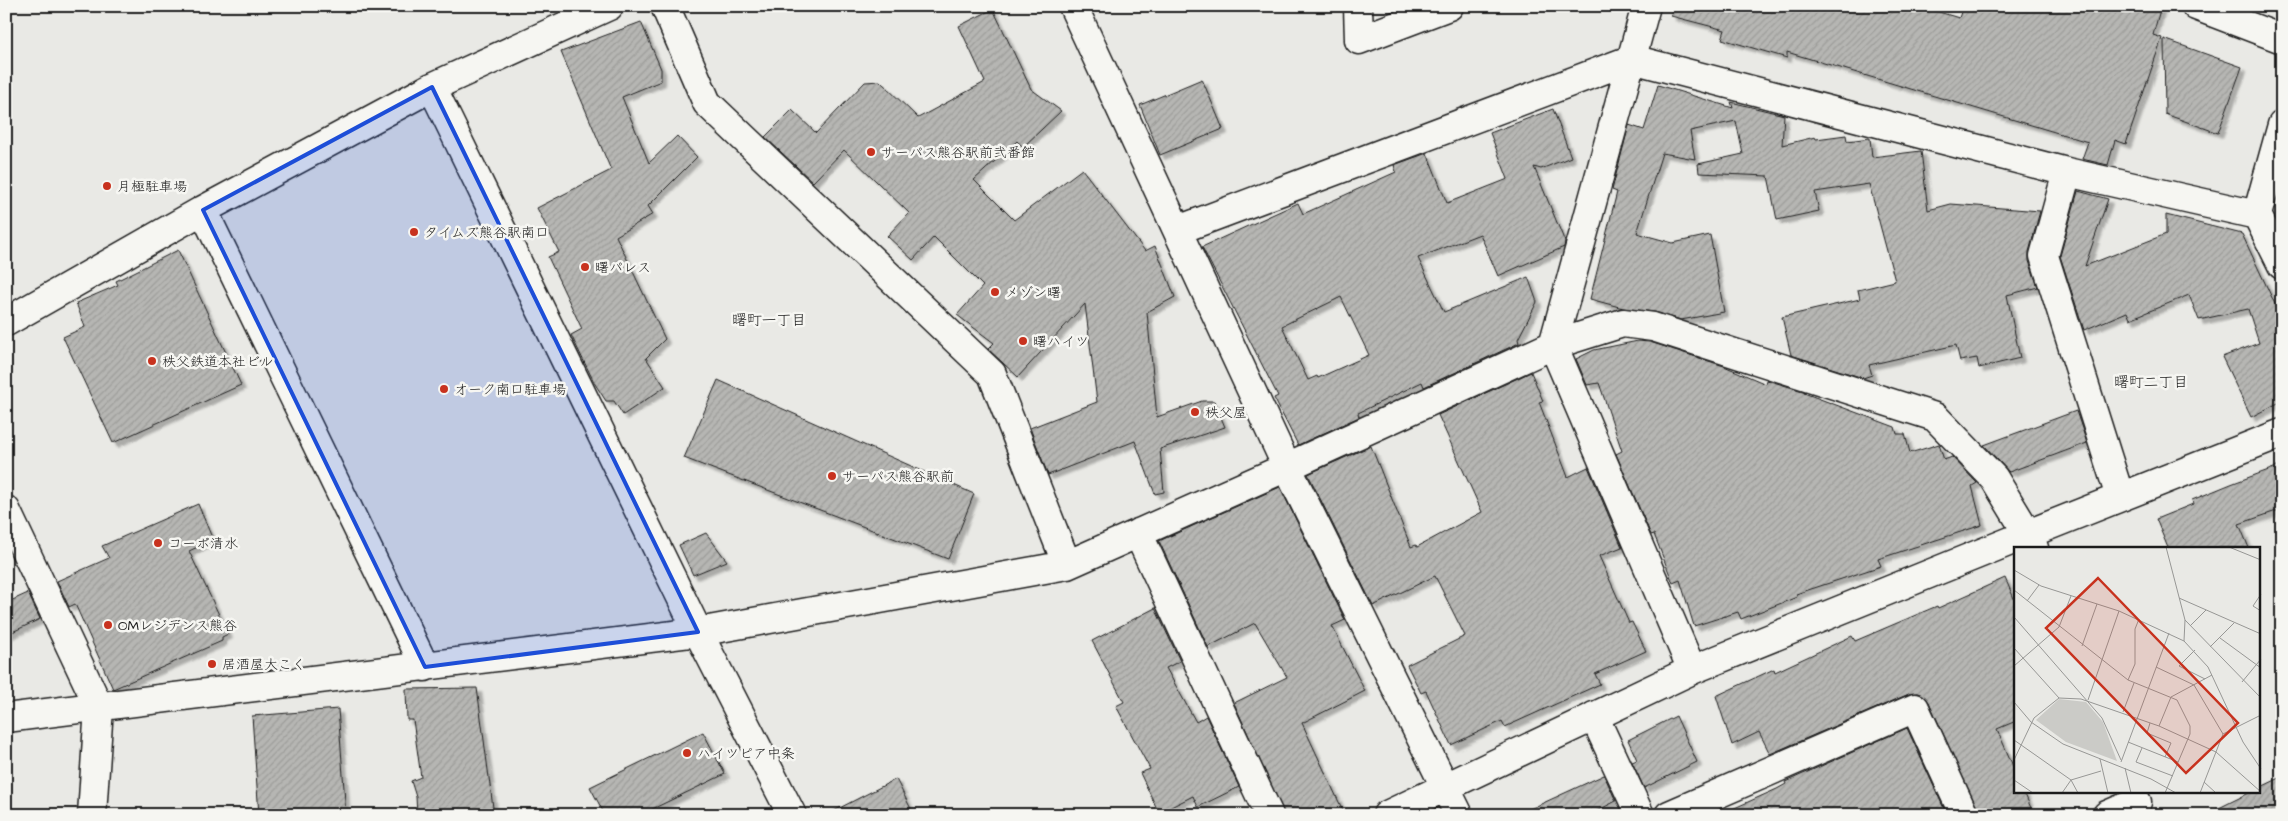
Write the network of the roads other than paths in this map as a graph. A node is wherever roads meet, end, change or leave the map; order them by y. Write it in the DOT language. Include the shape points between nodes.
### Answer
graph roads {
  1 [pos="609,6"];
  2 [pos="665,6"];
  3 [pos="1074,6"];
  4 [pos="1358,6"];
  5 [pos="1449,6"];
  6 [pos="1646,6"];
  7 [pos="2196,6"];
  8 [pos="2282,39"];
  9 [pos="1632,59"];
  10 [pos="432,87"];
  11 [pos="2282,125"];
  12 [pos="2067,172"];
  13 [pos="203,210"];
  14 [pos="2257,215"];
  15 [pos="1178,230"];
  16 [pos="2282,265"];
  17 [pos="6,322"];
  18 [pos="1553,346"];
  19 [pos="2282,434"];
  20 [pos="1287,467"];
  21 [pos="2120,497"];
  22 [pos="6,510"];
  23 [pos="1138,533"];
  24 [pos="2031,541"];
  25 [pos="2014,547"];
  26 [pos="2015,547"];
  27 [pos="1067,565"];
  28 [pos="698,632"];
  29 [pos="425,667"];
  30 [pos="1692,670"];
  31 [pos="99,707"];
  32 [pos="1594,716"];
  33 [pos="6,718"];
  34 [pos="1445,787"];
  35 [pos="2137,803"];
  36 [pos="92,815"];
  37 [pos="792,815"];
  38 [pos="1269,815"];
  39 [pos="1387,815"];
  40 [pos="1459,815"];
  41 [pos="1640,815"];
  42 [pos="1669,815"];
  43 [pos="1964,815"];
  44 [pos="2107,815"];
  1 -- 10 [label="street"];
  2 -- 27 [label="street" via="707,103 992,374"];
  3 -- 15 [label="street"];
  4 -- 5 [label="street" via="1359,40"];
  6 -- 9 [label="street"];
  7 -- 8 [label="street"];
  9 -- 12 [label="street"];
  9 -- 15 [label="street"];
  9 -- 18 [label="street"];
  10 -- 13 [label="street"];
  10 -- 28 [label="street"];
  11 -- 14 [label="street"];
  12 -- 14 [label="street"];
  12 -- 21 [label="street" via="2044,256"];
  13 -- 17 [label="street"];
  13 -- 29 [label="street"];
  14 -- 16 [label="street"];
  15 -- 20 [label="street"];
  18 -- 20 [label="street"];
  18 -- 24 [label="street" via="1622,323 1653,327 1935,417 1994,478"];
  18 -- 30 [label="street"];
  19 -- 21 [label="street"];
  20 -- 23 [label="street"];
  20 -- 34 [label="street"];
  21 -- 24 [label="street"];
  22 -- 31 [label="street"];
  23 -- 27 [label="street"];
  23 -- 38 [label="street"];
  24 -- 26 [label="street"];
  25 -- 30 [label="street"];
  27 -- 28 [label="street"];
  28 -- 29 [label="street"];
  28 -- 37 [label="street"];
  29 -- 31 [label="street"];
  30 -- 32 [label="street"];
  31 -- 33 [label="street"];
  31 -- 36 [label="street"];
  32 -- 34 [label="street"];
  32 -- 41 [label="street"];
  34 -- 39 [label="street"];
  34 -- 40 [label="street"];
  35 -- 44 [label="street"];
  42 -- 43 [label="street" via="1915,708"];
}
